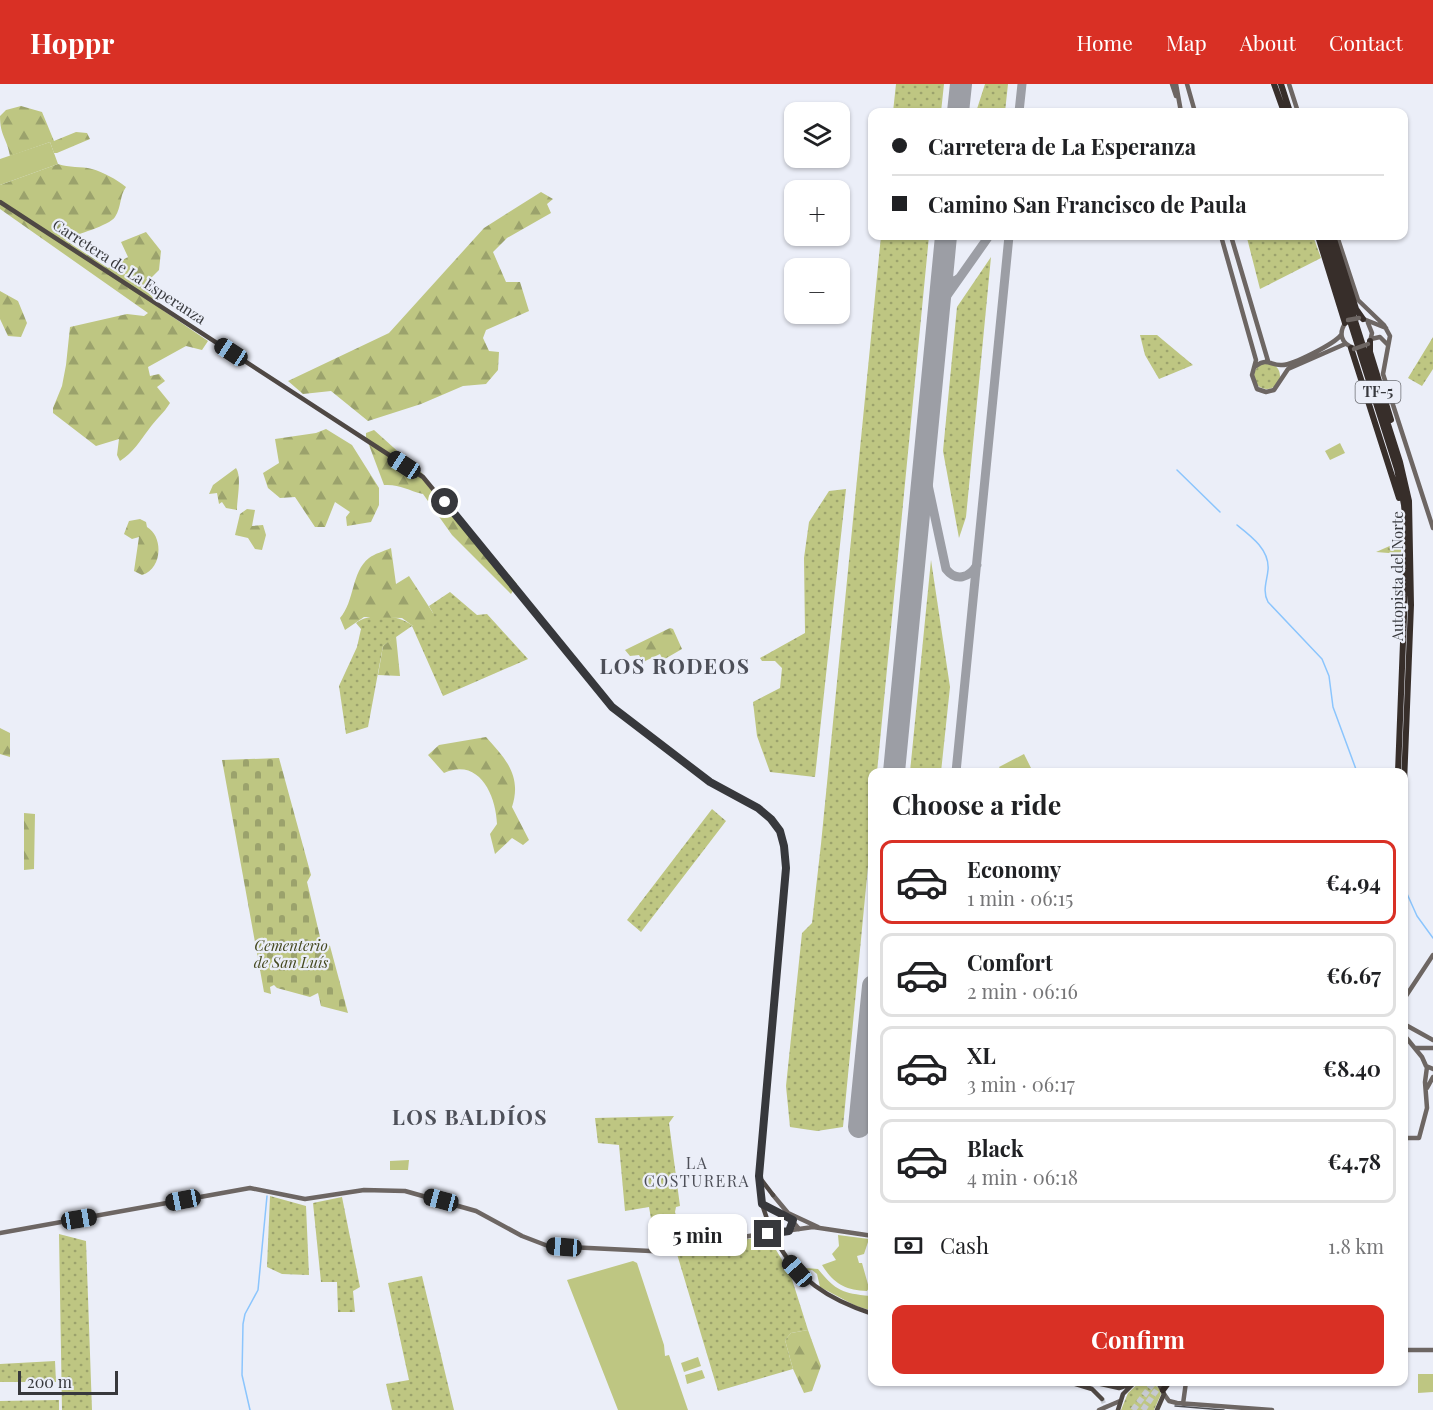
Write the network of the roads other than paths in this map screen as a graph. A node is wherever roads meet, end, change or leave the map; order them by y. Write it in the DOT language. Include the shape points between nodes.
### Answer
graph roads {
  1 [pos="1174,84"];
  2 [pos="1186,84"];
  3 [pos="1275,84"];
  4 [pos="1281,84"];
  5 [pos="1289,84"];
  6 [pos="1180,105"];
  7 [pos="1180,108"];
  8 [pos="1194,108"];
  9 [pos="1283,108"];
  10 [pos="1289,108"];
  11 [pos="1297,108"];
  12 [pos="0,202"];
  13 [pos="1222,240"];
  14 [pos="1232,240"];
  15 [pos="1319,240"];
  16 [pos="1324,240"];
  17 [pos="1334,240"];
  18 [pos="1334,240"];
  19 [pos="1335,240"];
  20 [pos="1363,320"];
  21 [pos="1346,322"];
  22 [pos="1386,328"];
  23 [pos="1341,335"];
  24 [pos="1370,341"];
  25 [pos="1350,347"];
  26 [pos="1389,347"];
  27 [pos="1268,361"];
  28 [pos="1278,365"];
  29 [pos="1256,366"];
  30 [pos="1282,377"];
  31 [pos="1433,528"];
  32 [pos="1412,552"];
  33 [pos="1406,570"];
  34 [pos="1398,768"];
  35 [pos="1405,768"];
  36 [pos="1433,955"];
  37 [pos="1408,993"];
  38 [pos="1408,1027"];
  39 [pos="1424,1037"];
  40 [pos="1408,1040"];
  41 [pos="1433,1040"];
  42 [pos="1411,1044"];
  43 [pos="1428,1049"];
  44 [pos="1422,1058"];
  45 [pos="1430,1068"];
  46 [pos="1433,1077"];
  47 [pos="1425,1091"];
  48 [pos="1408,1138"];
  49 [pos="759,1176"];
  50 [pos="773,1195"];
  51 [pos="762,1201"];
  52 [pos="777,1212"];
  53 [pos="801,1218"];
  54 [pos="793,1220"];
  55 [pos="768,1222"];
  56 [pos="820,1228"];
  57 [pos="801,1229"];
  58 [pos="789,1231"];
  59 [pos="0,1233"];
  60 [pos="868,1235"];
  61 [pos="868,1312"];
  62 [pos="1408,1350"];
  63 [pos="1433,1350"];
  64 [pos="1082,1386"];
  65 [pos="1105,1386"];
  66 [pos="1119,1386"];
  67 [pos="1131,1386"];
  68 [pos="1160,1386"];
  69 [pos="1167,1386"];
  70 [pos="1186,1386"];
  71 [pos="1112,1388"];
  72 [pos="1164,1392"];
  73 [pos="1102,1399"];
  74 [pos="1120,1400"];
  75 [pos="1184,1404"];
  76 [pos="1109,1407"];
  77 [pos="1100,1410"];
  78 [pos="1118,1410"];
  79 [pos="1157,1410"];
  80 [pos="1272,1410"];
  1 -- 6 [label="main road"];
  1 -- 6 [label="main road"];
  2 -- 8 [label="main road"];
  3 -- 9 [label="highway"];
  4 -- 10 [label="highway"];
  5 -- 11 [label="main road"];
  6 -- 7 [label="main road"];
  12 -- 49 [label="main road, Carretera de La Esperanza" via="423,477 612,707 710,782 771,819 780,831 786,868"];
  13 -- 29 [label="main road"];
  14 -- 27 [label="main road"];
  15 -- 21 [label="highway"];
  16 -- 33 [label="highway, Autopista del Norte / TF-5" via="1397,469 1405,515"];
  17 -- 20 [label="highway"];
  18 -- 32 [label="highway, Autopista del Norte / TF-5" via="1402,469 1409,501"];
  19 -- 22 [label="main road" via="1358,300"];
  20 -- 21 [label="main road, bridge"];
  20 -- 22 [label="main road"];
  20 -- 24 [label="main road" via="1372,329"];
  21 -- 23 [label="main road"];
  22 -- 26 [label="main road"];
  23 -- 25 [label="main road"];
  23 -- 28 [label="main road" via="1333,343"];
  24 -- 25 [label="main road, bridge"];
  24 -- 26 [label="main road" via="1380,337"];
  24 -- 32 [label="highway" via="1408,481 1414,522"];
  25 -- 30 [label="main road" via="1288,369"];
  25 -- 33 [label="highway" via="1398,493"];
  26 -- 31 [label="main road" via="1383,374"];
  27 -- 28 [label="main road"];
  27 -- 29 [label="main road"];
  28 -- 30 [label="main road"];
  29 -- 30 [label="main road" via="1252,380 1262,391 1277,388"];
  32 -- 35 [label="highway, Autopista del Norte / TF-5"];
  33 -- 34 [label="highway, Autopista del Norte / TF-5"];
  36 -- 37 [label="main road"];
  38 -- 39 [label="main road"];
  39 -- 41 [label="main road"];
  39 -- 43 [label="main road"];
  40 -- 42 [label="main road"];
  42 -- 43 [label="main road"];
  42 -- 44 [label="main road"];
  43 -- 44 [label="main road"];
  44 -- 45 [label="main road"];
  45 -- 47 [label="main road"];
  46 -- 47 [label="main road"];
  47 -- 48 [label="main road" via="1426,1110 1419,1138"];
  49 -- 50 [label="main road"];
  49 -- 51 [label="main road, Carretera de La Esperanza"];
  50 -- 51 [label="main road" via="766,1195"];
  50 -- 53 [label="main road" via="788,1213"];
  51 -- 52 [label="main road"];
  51 -- 55 [label="main road, Carretera de La Esperanza"];
  52 -- 54 [label="main road"];
  52 -- 55 [label="main road" via="771,1214"];
  53 -- 56 [label="main road"];
  53 -- 57 [label="main road"];
  54 -- 57 [label="main road"];
  54 -- 58 [label="main road"];
  55 -- 61 [label="main road, Carretera de La Esperanza, bridge" via="788,1260 815,1287 841,1303"];
  56 -- 57 [label="main road"];
  56 -- 60 [label="main road"];
  57 -- 58 [label="main road"];
  58 -- 59 [label="main road" via="671,1252 548,1246 476,1211 405,1191 364,1190 305,1199 250,1188"];
  62 -- 63 [label="main road"];
  64 -- 73 [label="main road"];
  65 -- 71 [label="main road"];
  66 -- 71 [label="main road"];
  67 -- 74 [label="main road"];
  68 -- 72 [label="main road"];
  69 -- 72 [label="highway"];
  70 -- 75 [label="main road"];
  71 -- 74 [label="main road"];
  72 -- 75 [label="main road" via="1169,1401"];
  72 -- 79 [label="main road"];
  74 -- 76 [label="main road"];
  74 -- 78 [label="main road"];
  75 -- 80 [label="main road"];
  76 -- 77 [label="main road"];
  76 -- 78 [label="main road"];
}
